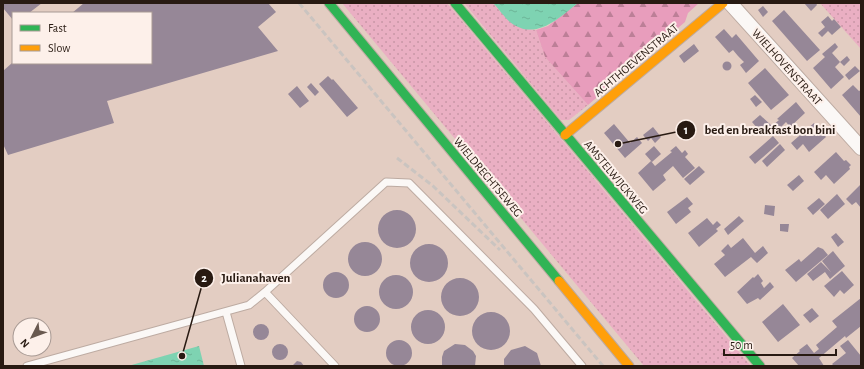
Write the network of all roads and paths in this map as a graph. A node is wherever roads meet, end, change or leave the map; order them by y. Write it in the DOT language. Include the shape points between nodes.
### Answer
graph roads {
  1 [pos="329,3"];
  2 [pos="455,3"];
  3 [pos="723,3"];
  4 [pos="730,3"];
  5 [pos="565,135"];
  6 [pos="861,148"];
  7 [pos="265,292"];
  8 [pos="226,312"];
  9 [pos="27,366"];
  10 [pos="240,366"];
  11 [pos="335,366"];
  12 [pos="582,366"];
  13 [pos="629,366"];
  14 [pos="760,366"];
  1 -- 13 [label="street, WIELDRECHTSEWEG"];
  2 -- 5 [label="street, AMSTELWIJCKWEG"];
  3 -- 5 [label="street, ACHTHOEVENSTRAAT"];
  4 -- 6 [label="street, WIELHOVENSTRAAT"];
  5 -- 14 [label="street, AMSTELWIJCKWEG"];
  7 -- 8 [label="lane" via="249,305"];
  7 -- 11 [label="lane"];
  7 -- 12 [label="lane" via="386,182 409,183 534,309"];
  8 -- 9 [label="lane"];
  8 -- 10 [label="lane"];
}
